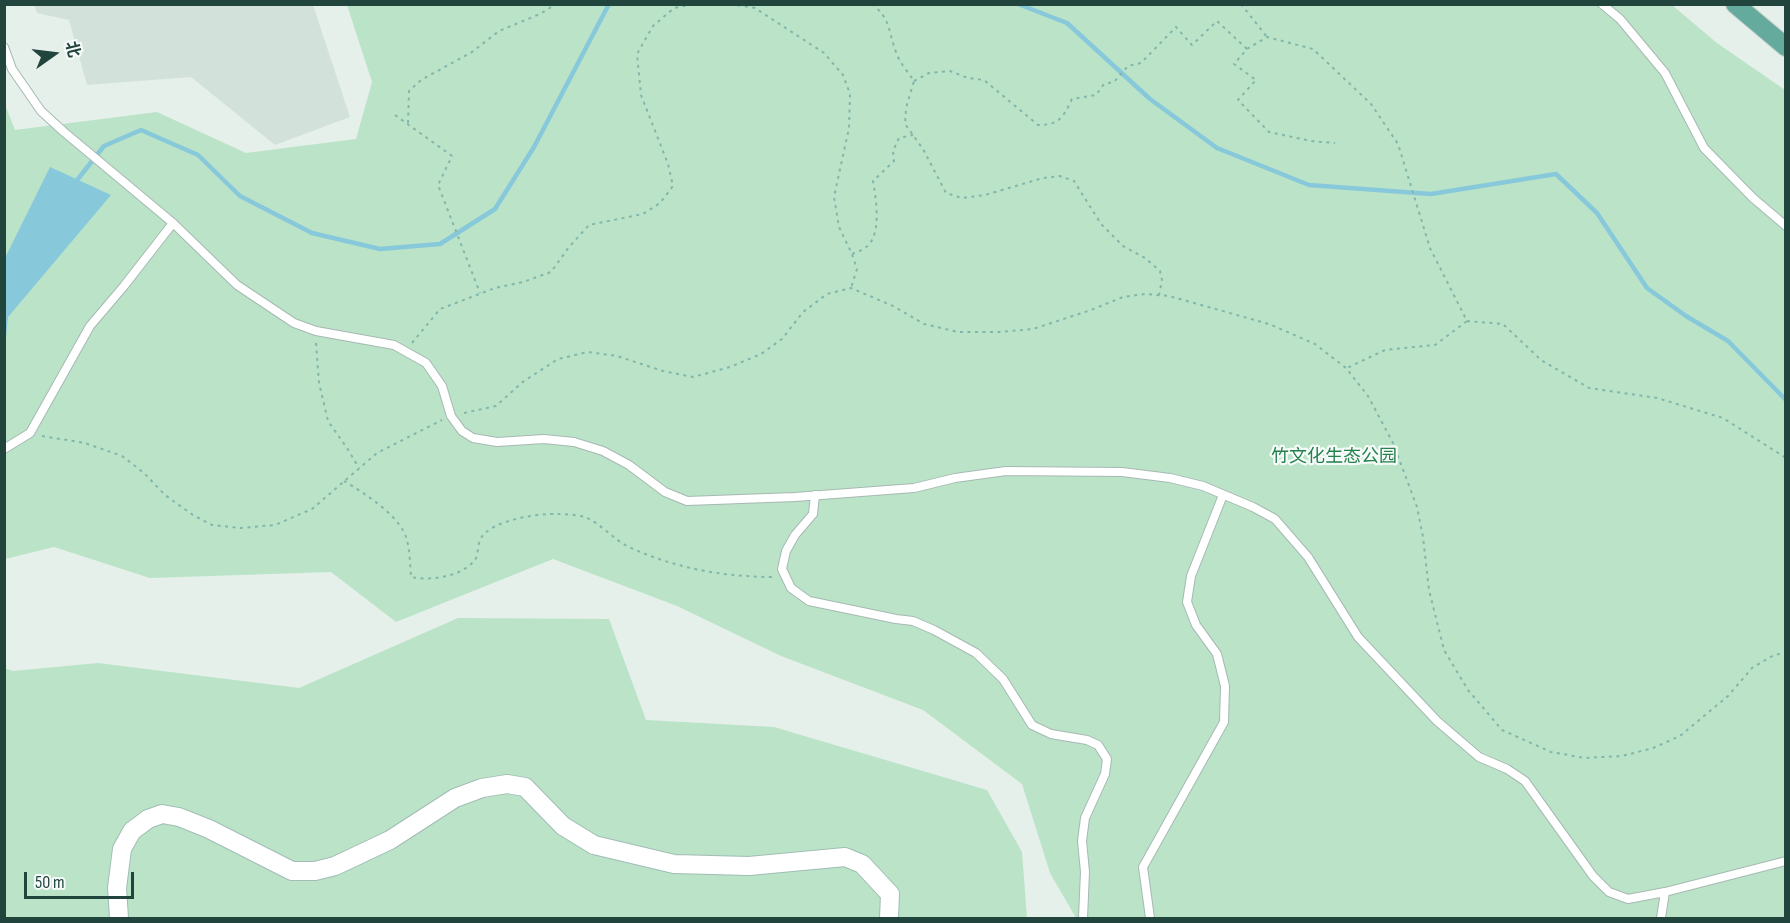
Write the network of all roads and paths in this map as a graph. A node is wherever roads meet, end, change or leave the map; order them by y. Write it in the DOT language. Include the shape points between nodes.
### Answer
graph roads {
  1 [pos="556,4"];
  2 [pos="694,4"];
  3 [pos="730,4"];
  4 [pos="872,4"];
  5 [pos="1241,4"];
  6 [pos="1602,4"];
  7 [pos="1735,4"];
  8 [pos="682,6"];
  9 [pos="1267,37"];
  10 [pos="4,47"];
  11 [pos="1785,47"];
  12 [pos="1247,49"];
  13 [pos="914,81"];
  14 [pos="395,115"];
  15 [pos="408,123"];
  16 [pos="913,135"];
  17 [pos="1335,143"];
  18 [pos="173,223"];
  19 [pos="1785,226"];
  20 [pos="852,254"];
  21 [pos="851,288"];
  22 [pos="480,293"];
  23 [pos="1159,295"];
  24 [pos="1467,321"];
  25 [pos="316,331"];
  26 [pos="404,351"];
  27 [pos="1346,368"];
  28 [pos="451,417"];
  29 [pos="30,434"];
  30 [pos="4,449"];
  31 [pos="1785,458"];
  32 [pos="359,468"];
  33 [pos="344,480"];
  34 [pos="815,495"];
  35 [pos="1224,495"];
  36 [pos="786,577"];
  37 [pos="1785,653"];
  38 [pos="1785,861"];
  39 [pos="1665,892"];
  40 [pos="119,918"];
  41 [pos="889,918"];
  42 [pos="1083,918"];
  43 [pos="1150,918"];
  44 [pos="1661,918"];
  1 -- 15 [label="path" via="500,31 472,52 421,80 409,91"];
  2 -- 8 [label="path"];
  3 -- 20 [label="path" via="755,8 824,53 843,75 850,94 849,128 834,197 839,227"];
  4 -- 13 [label="path" via="888,21 896,54"];
  5 -- 9 [label="path"];
  6 -- 19 [label="lane" via="1620,19 1665,73 1704,148"];
  7 -- 11 [label="main road"];
  8 -- 22 [label="path" via="653,26 637,54 641,95 674,186 660,203 643,214 589,225 551,272"];
  9 -- 12 [label="path"];
  9 -- 24 [label="path" via="1313,49 1371,104 1398,144 1430,248"];
  10 -- 18 [label="lane" via="12,69 41,111"];
  12 -- 13 [label="path" via="1216,21 1192,45 1176,27 1141,63 1128,66 1116,81 1104,84 1096,95 1071,99 1064,116 1052,125 1038,125 984,80 950,71 929,73"];
  12 -- 17 [label="path" via="1234,64 1256,81 1238,100 1269,132"];
  13 -- 16 [label="path" via="905,124"];
  14 -- 15 [label="path"];
  15 -- 22 [label="path" via="452,156 438,185"];
  16 -- 20 [label="path" via="899,138 893,151 894,161 873,181 876,226 872,241 864,250"];
  16 -- 23 [label="path" via="946,192 962,198 1043,178 1060,176 1074,181 1101,225 1123,246 1160,271"];
  18 -- 25 [label="lane" via="237,285 294,323"];
  18 -- 29 [label="lane" via="90,326"];
  20 -- 21 [label="path" via="857,269"];
  21 -- 23 [label="path" via="924,324 958,332 1033,328 1123,297"];
  21 -- 28 [label="path" via="827,294 803,312 782,339 761,354 730,367 693,377 588,352 558,359 524,381 496,406"];
  22 -- 26 [label="path" via="440,309"];
  23 -- 27 [label="path" via="1269,324 1315,344"];
  24 -- 27 [label="path" via="1435,345 1385,350"];
  24 -- 31 [label="path" via="1503,324 1541,360 1589,388 1657,398 1723,418"];
  25 -- 26 [label="lane" via="393,345"];
  25 -- 32 [label="path" via="318,383 328,420"];
  26 -- 28 [label="lane" via="426,363 442,386"];
  27 -- 37 [label="path" via="1368,396 1393,443 1417,507 1429,590 1444,650 1468,690 1502,730 1551,752 1585,758 1622,756 1653,748 1680,736 1728,696 1752,668"];
  28 -- 32 [label="path" via="377,453"];
  28 -- 34 [label="lane" via="473,438 497,442 554,440 603,451 665,492 687,501"];
  29 -- 30 [label="lane"];
  29 -- 33 [label="path" via="85,443 122,456 165,495 212,525 275,525 312,508"];
  32 -- 33 [label="path"];
  33 -- 36 [label="path" via="395,519 407,539 411,577 440,578 463,570 476,558 481,538 499,523 556,513 585,518 654,558 726,574"];
  34 -- 35 [label="lane" via="914,488 1006,471 1061,470 1122,471 1170,478"];
  34 -- 36 [label="lane" via="813,514 786,551 782,569"];
  35 -- 39 [label="lane" via="1275,519 1308,557 1358,637 1437,722 1479,757 1525,781 1593,876 1609,892 1628,899"];
  35 -- 43 [label="lane" via="1191,576 1186,602 1196,625 1217,654 1225,686 1224,722 1143,867"];
  36 -- 42 [label="lane" via="791,588 809,601 913,621 958,642 1003,679 1032,725 1051,734 1098,745 1107,759 1105,774 1085,818"];
  38 -- 39 [label="lane"];
  39 -- 44 [label="lane"];
  40 -- 41 [label="street" via="117,888 122,849 132,831 162,814 209,829 292,871 315,871 390,840 455,798 507,784 525,787 563,826 594,845 674,864 749,866 845,857 862,864 890,894"];
}
